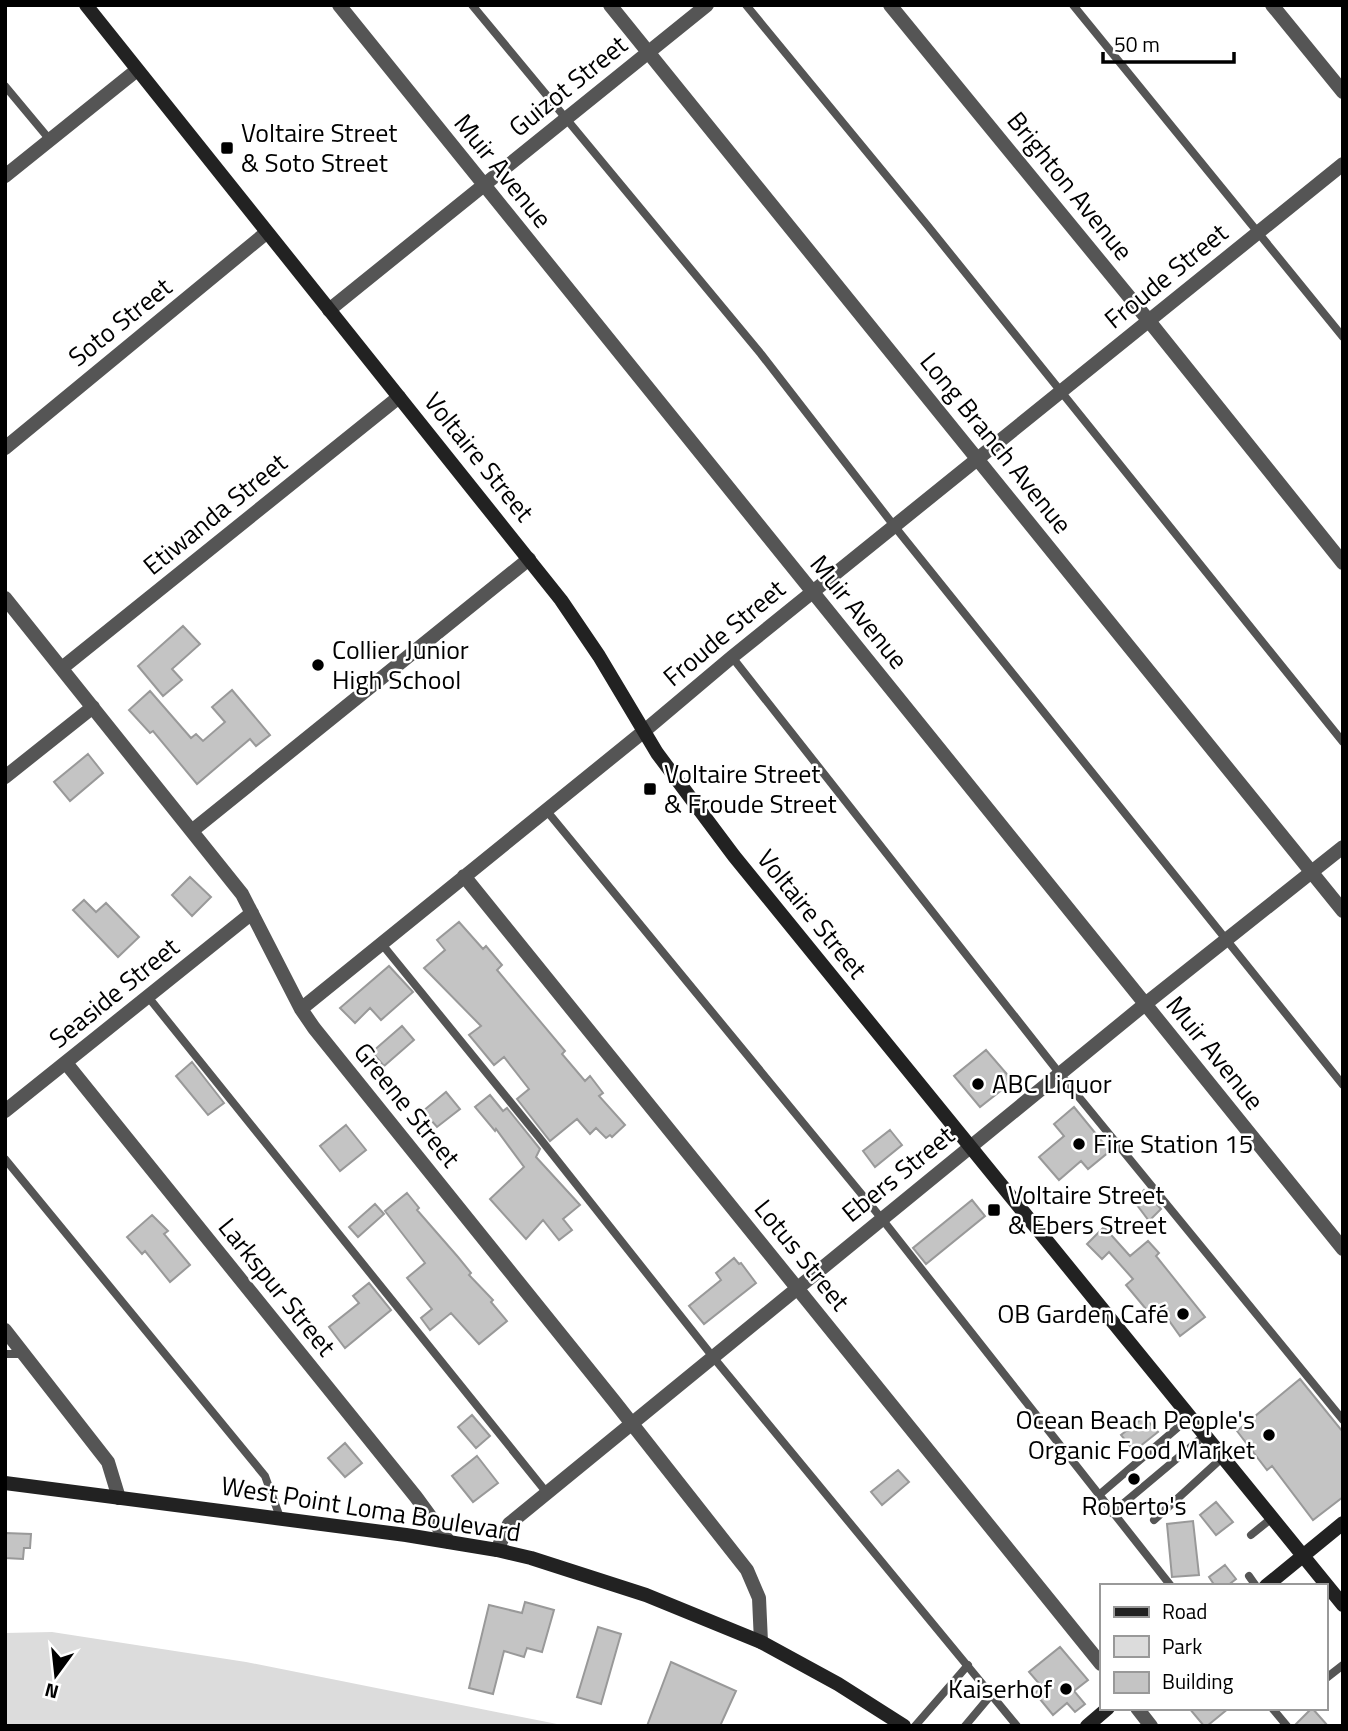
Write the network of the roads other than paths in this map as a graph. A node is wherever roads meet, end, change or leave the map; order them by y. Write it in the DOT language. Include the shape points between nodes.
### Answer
graph roads {
  1 [pos="86,5"];
  2 [pos="339,5"];
  3 [pos="472,5"];
  4 [pos="610,5"];
  5 [pos="707,5"];
  6 [pos="746,5"];
  7 [pos="890,5"];
  8 [pos="1073,5"];
  9 [pos="1272,5"];
  10 [pos="648,52"];
  11 [pos="138,70"];
  12 [pos="5,86"];
  13 [pos="1343,92"];
  14 [pos="566,119"];
  15 [pos="50,140"];
  16 [pos="1343,164"];
  17 [pos="5,176"];
  18 [pos="485,186"];
  19 [pos="266,233"];
  20 [pos="1259,233"];
  21 [pos="329,310"];
  22 [pos="1149,321"];
  23 [pos="1343,337"];
  24 [pos="1059,392"];
  25 [pos="399,397"];
  26 [pos="5,448"];
  27 [pos="978,459"];
  28 [pos="895,527"];
  29 [pos="529,559"];
  30 [pos="1343,563"];
  31 [pos="812,593"];
  32 [pos="5,598"];
  33 [pos="732,657"];
  34 [pos="62,668"];
  35 [pos="93,707"];
  36 [pos="643,732"];
  37 [pos="1343,742"];
  38 [pos="5,777"];
  39 [pos="546,810"];
  40 [pos="193,830"];
  41 [pos="1343,847"];
  42 [pos="1310,872"];
  43 [pos="464,876"];
  44 [pos="1343,911"];
  45 [pos="252,913"];
  46 [pos="1225,940"];
  47 [pos="380,943"];
  48 [pos="149,998"];
  49 [pos="1144,1004"];
  50 [pos="301,1009"];
  51 [pos="66,1063"];
  52 [pos="1060,1074"];
  53 [pos="1343,1084"];
  54 [pos="5,1111"];
  55 [pos="969,1147"];
  56 [pos="5,1159"];
  57 [pos="882,1219"];
  58 [pos="1343,1249"];
  59 [pos="798,1288"];
  60 [pos="5,1331"];
  61 [pos="5,1354"];
  62 [pos="24,1354"];
  63 [pos="713,1357"];
  64 [pos="1190,1417"];
  65 [pos="1343,1420"];
  66 [pos="632,1423"];
  67 [pos="1205,1435"];
  68 [pos="1223,1457"];
  69 [pos="5,1483"];
  70 [pos="547,1493"];
  71 [pos="1099,1495"];
  72 [pos="119,1497"];
  73 [pos="1112,1513"];
  74 [pos="1272,1518"];
  75 [pos="281,1520"];
  76 [pos="1154,1520"];
  77 [pos="1343,1523"];
  78 [pos="1251,1535"];
  79 [pos="449,1542"];
  80 [pos="497,1550"];
  81 [pos="1304,1557"];
  82 [pos="1249,1576"];
  83 [pos="1169,1584"];
  84 [pos="1255,1584"];
  85 [pos="1269,1584"];
  86 [pos="1326,1584"];
  87 [pos="1327,1585"];
  88 [pos="1343,1605"];
  89 [pos="761,1642"];
  90 [pos="1100,1663"];
  91 [pos="968,1665"];
  92 [pos="1343,1665"];
  93 [pos="1327,1677"];
  94 [pos="991,1695"];
  95 [pos="1106,1710"];
  96 [pos="1139,1710"];
  97 [pos="1274,1710"];
  98 [pos="904,1726"];
  99 [pos="915,1726"];
  100 [pos="965,1726"];
  101 [pos="1017,1726"];
  102 [pos="1087,1726"];
  103 [pos="1151,1726"];
  104 [pos="1287,1726"];
  1 -- 11 [label="main road, Voltaire Street"];
  2 -- 18 [label="street, Muir Avenue"];
  3 -- 14 [label="lane"];
  4 -- 10 [label="street, Long Branch Avenue"];
  5 -- 10 [label="street, Guizot Street"];
  6 -- 24 [label="lane"];
  7 -- 22 [label="street, Brighton Avenue"];
  8 -- 20 [label="lane"];
  9 -- 13 [label="street"];
  10 -- 14 [label="street, Guizot Street"];
  10 -- 27 [label="street, Long Branch Avenue"];
  11 -- 15 [label="street"];
  11 -- 19 [label="main road, Voltaire Street"];
  12 -- 15 [label="lane"];
  14 -- 18 [label="street, Guizot Street"];
  14 -- 28 [label="lane" via="761,354"];
  15 -- 17 [label="street"];
  16 -- 20 [label="street, Froude Street"];
  18 -- 21 [label="street, Guizot Street"];
  18 -- 31 [label="street, Muir Avenue"];
  19 -- 21 [label="main road, Voltaire Street"];
  19 -- 26 [label="street, Soto Street"];
  20 -- 22 [label="street, Froude Street"];
  20 -- 23 [label="lane"];
  21 -- 25 [label="main road, Voltaire Street"];
  22 -- 24 [label="street, Froude Street"];
  22 -- 30 [label="street, Brighton Avenue"];
  24 -- 27 [label="street, Froude Street"];
  24 -- 37 [label="lane"];
  25 -- 29 [label="main road, Voltaire Street"];
  25 -- 34 [label="street, Etiwanda Street"];
  27 -- 28 [label="street, Froude Street"];
  27 -- 42 [label="street, Long Branch Avenue"];
  28 -- 31 [label="street, Froude Street"];
  28 -- 46 [label="lane"];
  29 -- 36 [label="main road, Voltaire Street" via="586,636"];
  29 -- 40 [label="street"];
  31 -- 33 [label="street, Froude Street"];
  31 -- 49 [label="street, Muir Avenue"];
  32 -- 34 [label="street, Greene Street"];
  33 -- 36 [label="street, Froude Street"];
  33 -- 52 [label="lane"];
  34 -- 35 [label="street, Greene Street"];
  35 -- 38 [label="street"];
  35 -- 40 [label="street, Greene Street"];
  36 -- 39 [label="street, Froude Street"];
  36 -- 55 [label="main road, Voltaire Street" via="734,856"];
  39 -- 43 [label="street, Froude Street"];
  39 -- 57 [label="lane"];
  40 -- 45 [label="street, Greene Street"];
  41 -- 42 [label="street, Ebers Street"];
  42 -- 44 [label="street, Long Branch Avenue"];
  42 -- 46 [label="street, Ebers Street"];
  43 -- 47 [label="street, Froude Street"];
  43 -- 59 [label="street, Lotus Street"];
  45 -- 48 [label="street, Seaside Street"];
  45 -- 50 [label="street, Greene Street"];
  46 -- 49 [label="street, Ebers Street"];
  46 -- 53 [label="lane"];
  47 -- 50 [label="street, Froude Street"];
  47 -- 63 [label="lane"];
  48 -- 51 [label="street, Seaside Street"];
  48 -- 70 [label="lane"];
  49 -- 52 [label="street, Ebers Street"];
  49 -- 58 [label="street, Muir Avenue"];
  50 -- 66 [label="street, Greene Street"];
  51 -- 54 [label="street, Seaside Street"];
  51 -- 79 [label="street, Larkspur Street"];
  52 -- 55 [label="street, Ebers Street"];
  52 -- 65 [label="lane"];
  55 -- 57 [label="street, Ebers Street"];
  55 -- 64 [label="main road, Voltaire Street"];
  56 -- 75 [label="lane" via="265,1476"];
  57 -- 59 [label="street, Ebers Street"];
  57 -- 71 [label="lane"];
  59 -- 63 [label="street, Ebers Street"];
  59 -- 90 [label="street, Lotus Street"];
  60 -- 62 [label="street"];
  61 -- 62 [label="lane"];
  62 -- 72 [label="street" via="108,1462"];
  63 -- 66 [label="street, Ebers Street"];
  63 -- 91 [label="lane"];
  64 -- 67 [label="main road, Voltaire Street"];
  64 -- 71 [label="lane"];
  66 -- 70 [label="street, Ebers Street"];
  66 -- 89 [label="street, Greene Street" via="752,1579 761,1608"];
  67 -- 68 [label="main road, Voltaire Street"];
  67 -- 73 [label="lane"];
  68 -- 74 [label="main road, Voltaire Street"];
  68 -- 76 [label="lane"];
  69 -- 72 [label="main road, West Point Loma Boulevard"];
  70 -- 80 [label="street, Ebers Street" via="509,1524"];
  71 -- 73 [label="lane"];
  72 -- 75 [label="main road, West Point Loma Boulevard"];
  73 -- 83 [label="lane"];
  74 -- 78 [label="lane"];
  74 -- 81 [label="main road, Voltaire Street"];
  75 -- 79 [label="main road, West Point Loma Boulevard"];
  77 -- 81 [label="main road"];
  79 -- 80 [label="main road, West Point Loma Boulevard"];
  80 -- 89 [label="main road, West Point Loma Boulevard" via="646,1595"];
  81 -- 85 [label="main road"];
  81 -- 86 [label="main road, Voltaire Street"];
  82 -- 84 [label="lane"];
  87 -- 88 [label="main road, Voltaire Street"];
  89 -- 98 [label="main road, West Point Loma Boulevard"];
  91 -- 94 [label="lane"];
  91 -- 99 [label="lane"];
  92 -- 93 [label="lane"];
  94 -- 100 [label="lane"];
  94 -- 101 [label="lane"];
  95 -- 102 [label="main road"];
  96 -- 103 [label="street"];
  97 -- 104 [label="lane"];
}
